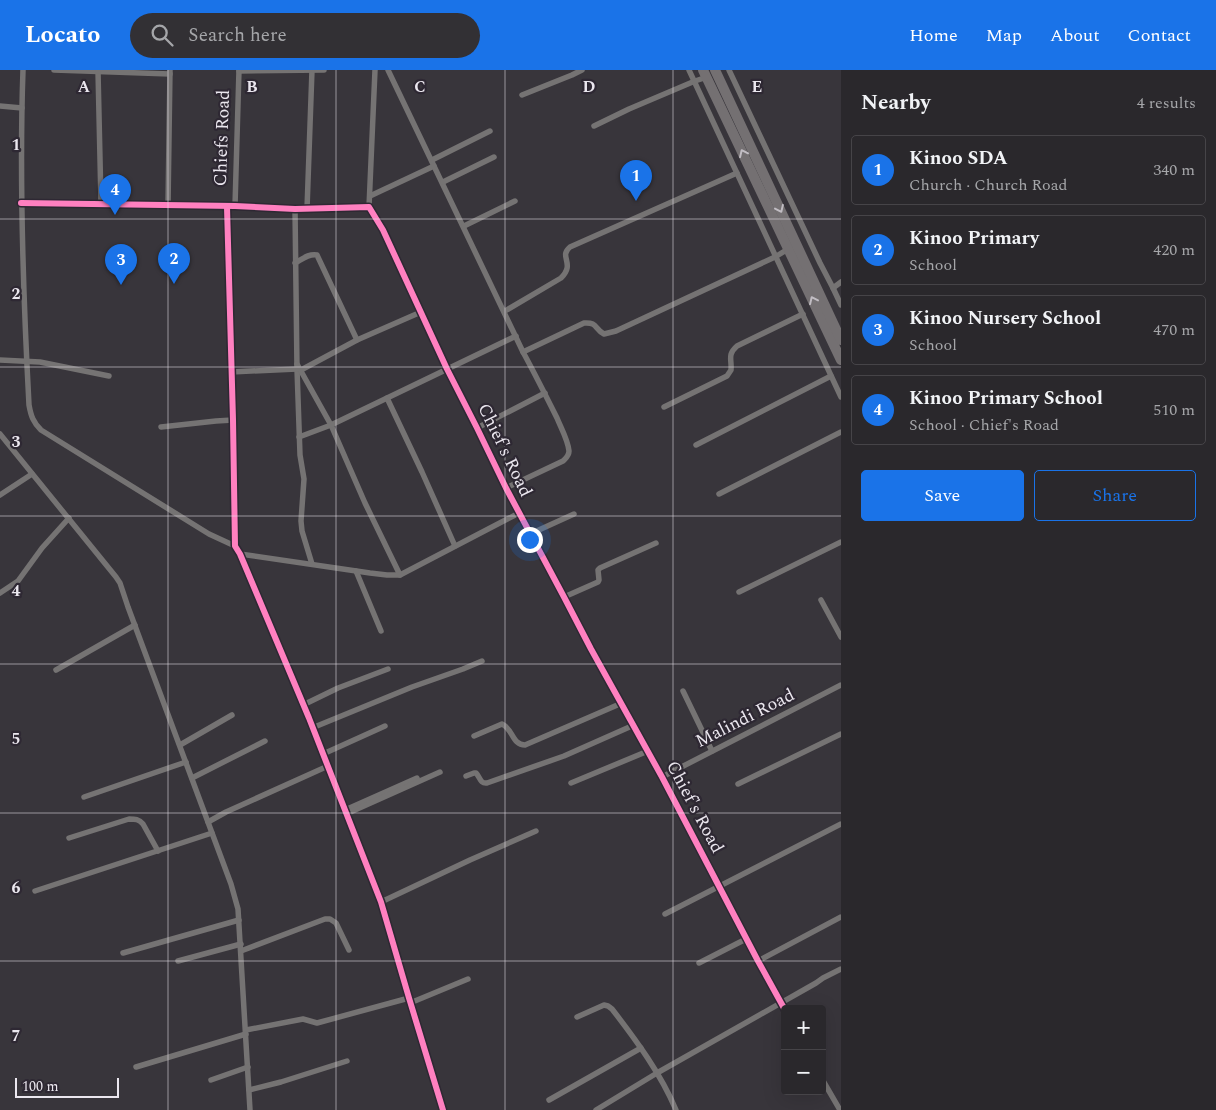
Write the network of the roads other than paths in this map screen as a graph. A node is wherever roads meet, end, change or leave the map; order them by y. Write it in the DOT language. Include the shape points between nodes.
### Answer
graph roads {
  1 [pos="23,70"];
  2 [pos="54,70"];
  3 [pos="312,70"];
  4 [pos="324,70"];
  5 [pos="375,70"];
  6 [pos="388,70"];
  7 [pos="582,70"];
  8 [pos="689,70"];
  9 [pos="729,70"];
  10 [pos="98,71"];
  11 [pos="239,71"];
  12 [pos="170,72"];
  13 [pos="708,72"];
  14 [pos="695,81"];
  15 [pos="522,95"];
  16 [pos="0,106"];
  17 [pos="22,108"];
  18 [pos="594,126"];
  19 [pos="490,131"];
  20 [pos="494,157"];
  21 [pos="433,163"];
  22 [pos="737,173"];
  23 [pos="442,182"];
  24 [pos="370,196"];
  25 [pos="514,201"];
  26 [pos="21,203"];
  27 [pos="101,204"];
  28 [pos="168,206"];
  29 [pos="228,206"];
  30 [pos="235,206"];
  31 [pos="369,207"];
  32 [pos="295,209"];
  33 [pos="307,209"];
  34 [pos="464,226"];
  35 [pos="803,227"];
  36 [pos="791,233"];
  37 [pos="788,249"];
  38 [pos="775,257"];
  39 [pos="294,263"];
  40 [pos="820,263"];
  41 [pos="808,269"];
  42 [pos="841,282"];
  43 [pos="833,288"];
  44 [pos="841,305"];
  45 [pos="505,311"];
  46 [pos="421,312"];
  47 [pos="803,314"];
  48 [pos="516,336"];
  49 [pos="357,340"];
  50 [pos="841,340"];
  51 [pos="523,352"];
  52 [pos="0,360"];
  53 [pos="841,360"];
  54 [pos="27,361"];
  55 [pos="298,367"];
  56 [pos="447,370"];
  57 [pos="231,372"];
  58 [pos="109,376"];
  59 [pos="831,376"];
  60 [pos="545,394"];
  61 [pos="841,396"];
  62 [pos="387,398"];
  63 [pos="664,407"];
  64 [pos="233,420"];
  65 [pos="332,425"];
  66 [pos="161,426"];
  67 [pos="477,428"];
  68 [pos="841,432"];
  69 [pos="299,437"];
  70 [pos="1,439"];
  71 [pos="696,445"];
  72 [pos="32,474"];
  73 [pos="506,488"];
  74 [pos="0,494"];
  75 [pos="718,494"];
  76 [pos="519,513"];
  77 [pos="574,514"];
  78 [pos="69,518"];
  79 [pos="530,534"];
  80 [pos="841,542"];
  81 [pos="656,543"];
  82 [pos="234,546"];
  83 [pos="455,546"];
  84 [pos="240,554"];
  85 [pos="312,564"];
  86 [pos="356,571"];
  87 [pos="400,575"];
  88 [pos="739,592"];
  89 [pos="0,593"];
  90 [pos="564,597"];
  91 [pos="821,600"];
  92 [pos="135,625"];
  93 [pos="381,631"];
  94 [pos="841,637"];
  95 [pos="482,661"];
  96 [pos="388,669"];
  97 [pos="56,670"];
  98 [pos="841,685"];
  99 [pos="683,691"];
  100 [pos="622,703"];
  101 [pos="303,704"];
  102 [pos="232,715"];
  103 [pos="634,725"];
  104 [pos="385,726"];
  105 [pos="312,728"];
  106 [pos="841,734"];
  107 [pos="474,736"];
  108 [pos="265,741"];
  109 [pos="180,745"];
  110 [pos="712,750"];
  111 [pos="648,751"];
  112 [pos="323,754"];
  113 [pos="186,762"];
  114 [pos="328,766"];
  115 [pos="440,772"];
  116 [pos="466,776"];
  117 [pos="662,776"];
  118 [pos="192,778"];
  119 [pos="416,778"];
  120 [pos="571,783"];
  121 [pos="738,784"];
  122 [pos="84,797"];
  123 [pos="346,812"];
  124 [pos="208,822"];
  125 [pos="841,824"];
  126 [pos="536,831"];
  127 [pos="212,833"];
  128 [pos="69,838"];
  129 [pos="158,851"];
  130 [pos="719,886"];
  131 [pos="35,890"];
  132 [pos="381,902"];
  133 [pos="665,914"];
  134 [pos="841,916"];
  135 [pos="239,920"];
  136 [pos="746,939"];
  137 [pos="241,948"];
  138 [pos="350,950"];
  139 [pos="123,953"];
  140 [pos="178,961"];
  141 [pos="758,961"];
  142 [pos="700,963"];
  143 [pos="841,969"];
  144 [pos="468,979"];
  145 [pos="410,1001"];
  146 [pos="781,1002"];
  147 [pos="782,1005"];
  148 [pos="577,1017"];
  149 [pos="246,1032"];
  150 [pos="641,1048"];
  151 [pos="347,1061"];
  152 [pos="136,1067"];
  153 [pos="248,1067"];
  154 [pos="657,1073"];
  155 [pos="211,1080"];
  156 [pos="826,1086"];
  157 [pos="249,1090"];
  158 [pos="549,1100"];
  159 [pos="250,1110"];
  160 [pos="443,1110"];
  161 [pos="596,1110"];
  162 [pos="676,1110"];
  163 [pos="840,1110"];
  1 -- 17 [label="street"];
  2 -- 10 [label="street"];
  3 -- 4 [label="street"];
  3 -- 11 [label="street"];
  3 -- 33 [label="street"];
  5 -- 24 [label="street"];
  6 -- 21 [label="street"];
  7 -- 15 [label="street"];
  8 -- 14 [label="street"];
  9 -- 35 [label="street"];
  10 -- 12 [label="street"];
  10 -- 27 [label="street"];
  11 -- 30 [label="street, Chiefs Road"];
  12 -- 28 [label="street"];
  13 -- 14 [label="street"];
  13 -- 36 [label="highway, one-way"];
  37 -- 13 [label="highway, one-way"];
  14 -- 18 [label="street"];
  14 -- 22 [label="street"];
  16 -- 17 [label="street"];
  17 -- 26 [label="street"];
  19 -- 21 [label="street"];
  20 -- 23 [label="street"];
  21 -- 23 [label="street"];
  21 -- 24 [label="street"];
  22 -- 38 [label="street"];
  22 -- 45 [label="street" via="570,247 565,255 568,266 561,278"];
  23 -- 34 [label="street"];
  24 -- 31 [label="street"];
  25 -- 34 [label="street"];
  26 -- 27 [label="street"];
  26 -- 54 [label="street"];
  27 -- 28 [label="street"];
  28 -- 29 [label="street"];
  29 -- 30 [label="street"];
  29 -- 57 [label="street"];
  30 -- 32 [label="street"];
  31 -- 33 [label="street"];
  31 -- 46 [label="street, Chief's Road"];
  32 -- 33 [label="street"];
  32 -- 39 [label="street"];
  34 -- 45 [label="street"];
  35 -- 36 [label="street"];
  35 -- 40 [label="street"];
  36 -- 41 [label="highway"];
  37 -- 38 [label="street"];
  53 -- 37 [label="highway, one-way"];
  38 -- 47 [label="street"];
  38 -- 51 [label="street" via="608,334 599,332 590,322 584,323"];
  39 -- 49 [label="street" via="316,255"];
  39 -- 55 [label="street"];
  40 -- 41 [label="street"];
  40 -- 43 [label="street"];
  41 -- 50 [label="highway"];
  42 -- 43 [label="street"];
  43 -- 44 [label="street"];
  45 -- 48 [label="street"];
  46 -- 49 [label="street"];
  46 -- 56 [label="street, Chief's Road"];
  47 -- 59 [label="street"];
  47 -- 63 [label="street" via="737,346 731,353 731,370 727,376"];
  48 -- 51 [label="street"];
  48 -- 56 [label="street"];
  49 -- 55 [label="street"];
  51 -- 60 [label="street"];
  52 -- 54 [label="street"];
  54 -- 58 [label="street"];
  54 -- 82 [label="street" via="31,416 41,430 209,534"];
  55 -- 57 [label="street"];
  55 -- 65 [label="street"];
  55 -- 69 [label="street"];
  56 -- 62 [label="street"];
  56 -- 67 [label="street, Chief's Road"];
  57 -- 64 [label="street"];
  59 -- 61 [label="street"];
  59 -- 71 [label="street"];
  60 -- 67 [label="street"];
  60 -- 73 [label="street" via="563,431 568,457"];
  62 -- 65 [label="street"];
  62 -- 83 [label="street"];
  64 -- 66 [label="street"];
  64 -- 82 [label="street"];
  65 -- 69 [label="street"];
  65 -- 87 [label="street"];
  67 -- 73 [label="street, Chief's Road"];
  68 -- 75 [label="street"];
  69 -- 85 [label="street" via="304,479 302,531"];
  70 -- 72 [label="street"];
  72 -- 74 [label="street"];
  72 -- 78 [label="street"];
  73 -- 76 [label="street, Chief's Road"];
  76 -- 79 [label="street, Chief's Road"];
  76 -- 83 [label="street"];
  77 -- 79 [label="street"];
  78 -- 89 [label="street" via="18,581"];
  78 -- 92 [label="street" via="120,583"];
  79 -- 90 [label="street, Chief's Road"];
  80 -- 88 [label="street"];
  81 -- 90 [label="street" via="600,568 598,582"];
  82 -- 84 [label="street"];
  83 -- 87 [label="street"];
  84 -- 85 [label="street"];
  84 -- 101 [label="street"];
  85 -- 86 [label="street"];
  86 -- 87 [label="street"];
  86 -- 93 [label="street"];
  90 -- 100 [label="street, Chief's Road"];
  91 -- 94 [label="street"];
  92 -- 97 [label="street"];
  92 -- 109 [label="street"];
  95 -- 105 [label="street"];
  96 -- 101 [label="street"];
  98 -- 110 [label="street, Malindi Road"];
  99 -- 110 [label="street"];
  100 -- 103 [label="street, Chief's Road"];
  100 -- 107 [label="street" via="525,746 519,745 502,724"];
  101 -- 105 [label="street"];
  102 -- 109 [label="street"];
  103 -- 111 [label="street, Chief's Road"];
  103 -- 116 [label="street" via="564,756 487,783 482,782 476,773"];
  104 -- 112 [label="street"];
  105 -- 112 [label="street"];
  106 -- 121 [label="street"];
  108 -- 118 [label="street"];
  109 -- 113 [label="street"];
  110 -- 117 [label="street, Malindi Road"];
  111 -- 117 [label="street, Chief's Road"];
  111 -- 120 [label="street"];
  112 -- 114 [label="street"];
  113 -- 118 [label="street"];
  113 -- 122 [label="street"];
  114 -- 123 [label="street"];
  114 -- 124 [label="street"];
  115 -- 123 [label="street"];
  117 -- 130 [label="street, Chief's Road"];
  118 -- 124 [label="street"];
  119 -- 123 [label="street"];
  123 -- 132 [label="street"];
  124 -- 127 [label="street"];
  125 -- 130 [label="street"];
  126 -- 132 [label="street"];
  127 -- 129 [label="street"];
  127 -- 135 [label="street" via="235,897"];
  128 -- 129 [label="street" via="136,819 143,824"];
  129 -- 131 [label="street"];
  130 -- 133 [label="street"];
  130 -- 136 [label="street, Chief's Road"];
  132 -- 145 [label="street"];
  134 -- 141 [label="street"];
  135 -- 137 [label="street"];
  135 -- 139 [label="street"];
  136 -- 141 [label="street, Chief's Road"];
  136 -- 142 [label="street"];
  137 -- 138 [label="street" via="330,919 336,923"];
  137 -- 140 [label="street"];
  137 -- 149 [label="street"];
  141 -- 146 [label="street, Chief's Road"];
  143 -- 146 [label="street"];
  144 -- 145 [label="street"];
  145 -- 149 [label="street" via="317,1023 303,1019"];
  145 -- 160 [label="street"];
  146 -- 147 [label="street, Chief's Road"];
  146 -- 154 [label="street"];
  148 -- 150 [label="street" via="608,1006"];
  149 -- 152 [label="street"];
  149 -- 153 [label="street"];
  150 -- 154 [label="street"];
  150 -- 158 [label="street"];
  151 -- 157 [label="street"];
  153 -- 155 [label="street"];
  153 -- 157 [label="street"];
  154 -- 161 [label="street"];
  154 -- 162 [label="street"];
  156 -- 163 [label="street"];
  157 -- 159 [label="street"];
}
